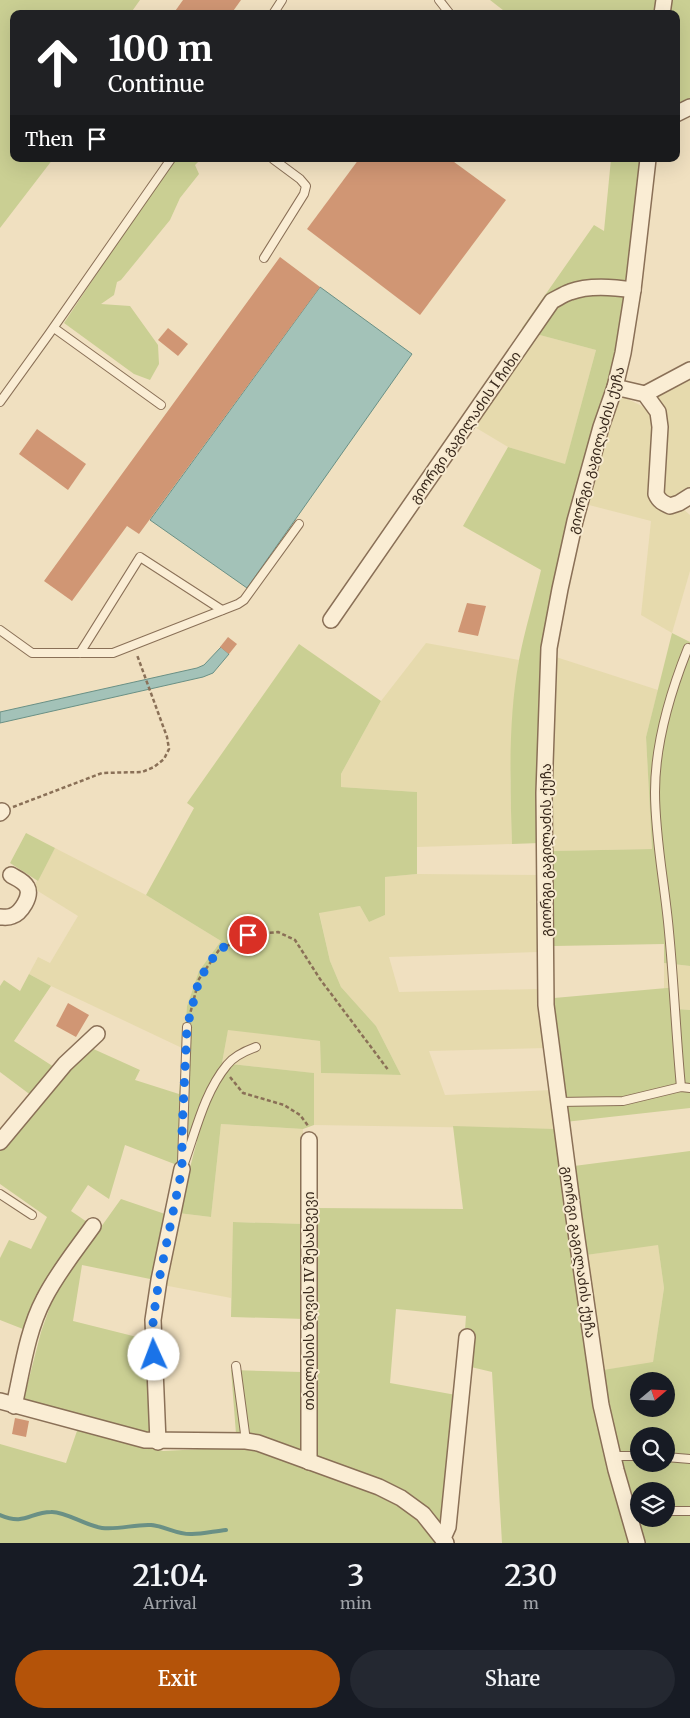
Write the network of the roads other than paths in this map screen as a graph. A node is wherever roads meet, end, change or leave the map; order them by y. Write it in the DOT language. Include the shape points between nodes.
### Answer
graph roads {
  1 [pos="439,0"];
  2 [pos="447,10"];
  3 [pos="169,162"];
  4 [pos="277,162"];
  5 [pos="648,162"];
  6 [pos="264,258"];
  7 [pos="633,290"];
  8 [pos="54,328"];
  9 [pos="690,370"];
  10 [pos="615,387"];
  11 [pos="645,394"];
  12 [pos="0,402"];
  13 [pos="161,405"];
  14 [pos="690,496"];
  15 [pos="299,524"];
  16 [pos="222,610"];
  17 [pos="331,620"];
  18 [pos="0,630"];
  19 [pos="688,648"];
  20 [pos="80,653"];
  21 [pos="11,875"];
  22 [pos="0,917"];
  23 [pos="187,1027"];
  24 [pos="97,1034"];
  25 [pos="256,1047"];
  26 [pos="681,1087"];
  27 [pos="690,1088"];
  28 [pos="558,1102"];
  29 [pos="309,1140"];
  30 [pos="0,1142"];
  31 [pos="182,1169"];
  32 [pos="0,1194"];
  33 [pos="32,1214"];
  34 [pos="93,1226"];
  35 [pos="466,1337"];
  36 [pos="236,1366"];
  37 [pos="7,1403"];
  38 [pos="246,1441"];
  39 [pos="158,1442"];
  40 [pos="614,1456"];
  41 [pos="630,1456"];
  42 [pos="675,1458"];
  43 [pos="690,1459"];
  44 [pos="309,1462"];
  45 [pos="630,1501"];
  46 [pos="675,1511"];
  47 [pos="690,1511"];
  48 [pos="635,1527"];
  49 [pos="444,1540"];
  50 [pos="637,1543"];
  1 -- 2 [label="lane"];
  3 -- 8 [label="lane"];
  4 -- 6 [label="lane" via="306,186"];
  5 -- 7 [label="street, გიორგი გაგილაძის ქუჩა"];
  7 -- 10 [label="street, გიორგი გაგილაძის ქუჩა"];
  7 -- 17 [label="street, გიორგი გაგილაძის I ჩიხი" via="589,289 571,292 552,301"];
  8 -- 12 [label="lane"];
  8 -- 13 [label="lane"];
  9 -- 11 [label="street"];
  10 -- 11 [label="street"];
  10 -- 28 [label="street, გიორგი გაგილაძის ქუჩა" via="575,521 549,648 544,793 546,1005"];
  11 -- 14 [label="street" via="658,412 660,427 658,499 670,506"];
  15 -- 16 [label="lane" via="244,600"];
  16 -- 20 [label="lane" via="113,653"];
  16 -- 20 [label="lane" via="140,557"];
  18 -- 20 [label="lane" via="32,653"];
  19 -- 26 [label="lane" via="672,694 660,746 655,792"];
  21 -- 22 [label="street" via="24,883 28,896 14,916"];
  23 -- 31 [label="lane"];
  24 -- 30 [label="street" via="65,1064"];
  25 -- 31 [label="lane" via="227,1064 210,1092"];
  26 -- 27 [label="lane"];
  26 -- 28 [label="lane" via="623,1101"];
  28 -- 40 [label="street, გიორგი გაგილაძის ქუჩა" via="602,1405"];
  29 -- 44 [label="street, თბილისის ზღვის IV შესახვევი"];
  31 -- 39 [label="street" via="153,1320"];
  32 -- 33 [label="lane"];
  34 -- 37 [label="street" via="42,1301"];
  35 -- 49 [label="street" via="448,1527"];
  36 -- 38 [label="lane"];
  37 -- 39 [label="street"];
  38 -- 39 [label="street"];
  38 -- 44 [label="street"];
  40 -- 41 [label="lane"];
  40 -- 45 [label="street, გიორგი გაგილაძის ქუჩა"];
  42 -- 43 [label="lane"];
  44 -- 49 [label="street" via="379,1487 400,1498 423,1514"];
  46 -- 47 [label="lane"];
  48 -- 50 [label="street, გიორგი გაგილაძის ქუჩა"];
}
